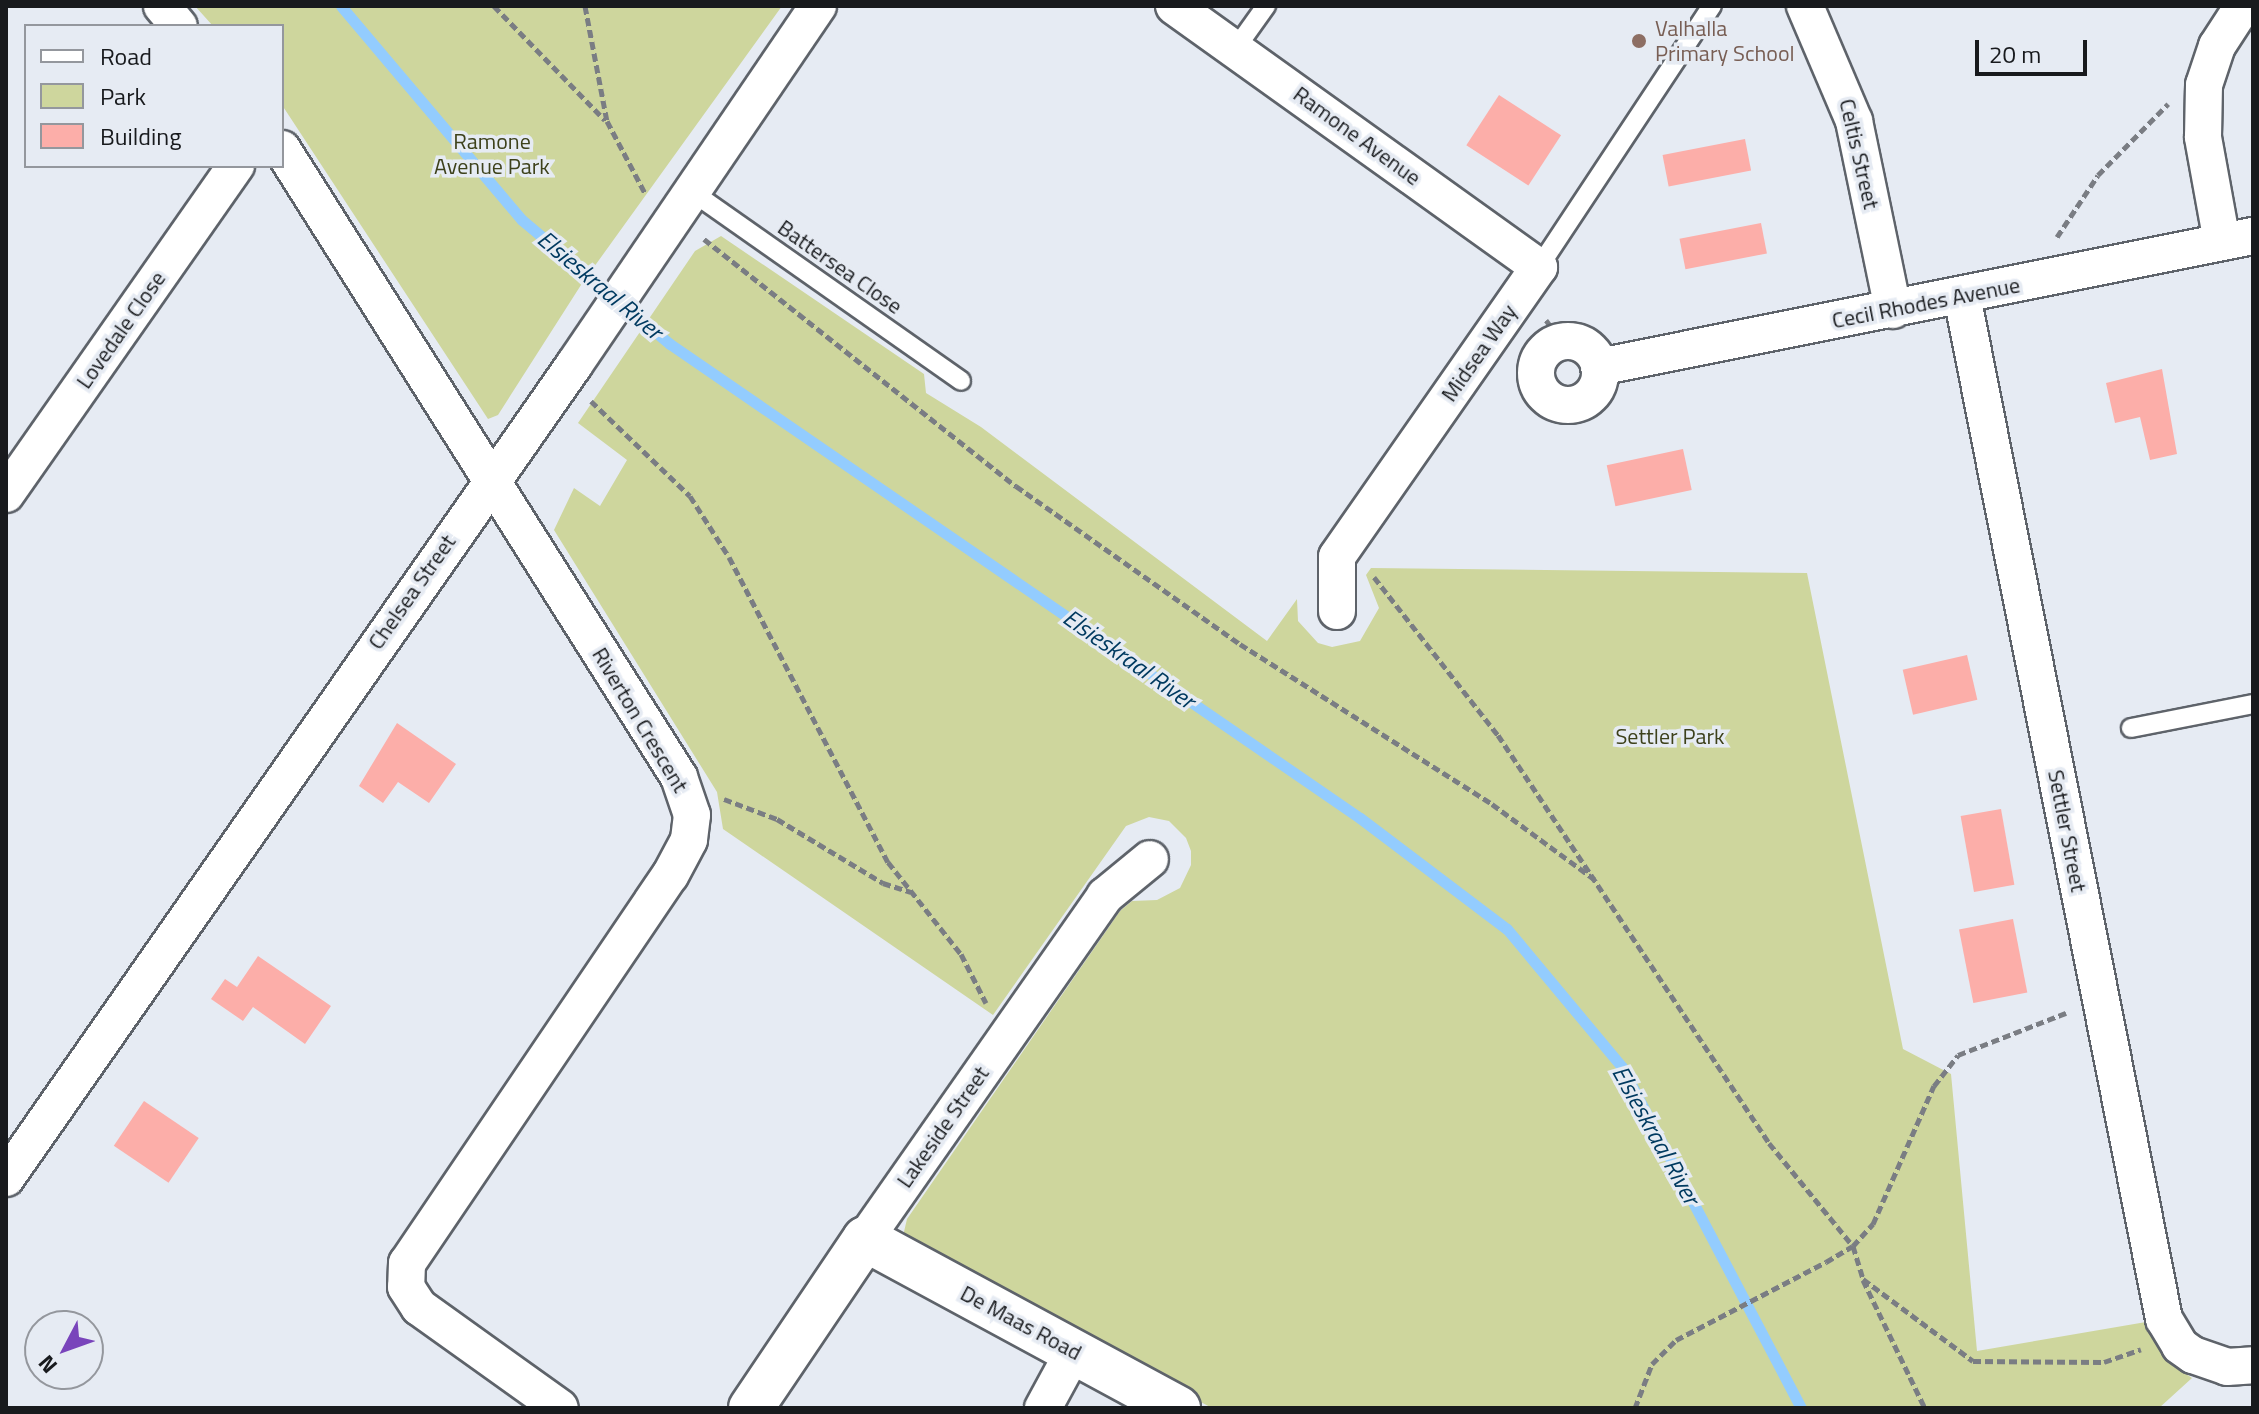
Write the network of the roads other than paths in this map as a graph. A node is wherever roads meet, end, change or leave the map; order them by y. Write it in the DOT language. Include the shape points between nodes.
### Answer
graph roads {
  1 [pos="162,6"];
  2 [pos="818,6"];
  3 [pos="1174,6"];
  4 [pos="1266,6"];
  5 [pos="1712,6"];
  6 [pos="1805,6"];
  7 [pos="2243,6"];
  8 [pos="177,24"];
  9 [pos="1236,48"];
  10 [pos="284,152"];
  11 [pos="235,168"];
  12 [pos="671,205"];
  13 [pos="2238,239"];
  14 [pos="1539,267"];
  15 [pos="1962,296"];
  16 [pos="1893,310"];
  17 [pos="1599,367"];
  18 [pos="961,381"];
  19 [pos="491,481"];
  20 [pos="6,494"];
  21 [pos="1337,611"];
  22 [pos="2253,704"];
  23 [pos="2131,728"];
  24 [pos="1150,859"];
  25 [pos="6,1178"];
  26 [pos="865,1239"];
  27 [pos="1074,1351"];
  28 [pos="2253,1365"];
  29 [pos="560,1408"];
  30 [pos="751,1408"];
  31 [pos="1043,1408"];
  32 [pos="1178,1408"];
  1 -- 8 [label="street"];
  2 -- 12 [label="street, Chelsea Street"];
  3 -- 9 [label="street, Ramone Avenue"];
  4 -- 9 [label="lane"];
  5 -- 14 [label="lane, Midsea Way"];
  6 -- 16 [label="street, Celtis Street" via="1854,121"];
  7 -- 13 [label="street" via="2211,61 2201,117"];
  9 -- 14 [label="street, Ramone Avenue"];
  10 -- 19 [label="street, Riverton Crescent"];
  11 -- 20 [label="street, Lovedale Close"];
  12 -- 18 [label="lane, Battersea Close"];
  12 -- 19 [label="street, Chelsea Street" via="580,382"];
  13 -- 15 [label="street, Cecil Rhodes Avenue"];
  14 -- 21 [label="street, Midsea Way" via="1337,557"];
  15 -- 16 [label="street, Cecil Rhodes Avenue"];
  15 -- 28 [label="street, Settler Street" via="2157,1290 2182,1345 2227,1367"];
  16 -- 17 [label="street, Cecil Rhodes Avenue"];
  17 -- 17 [label="street" via="1586,347 1562,341 1541,355 1541,390 1561,404 1585,400 1599,380"];
  19 -- 25 [label="street, Chelsea Street"];
  19 -- 29 [label="street, Riverton Crescent" via="679,777 692,815 689,840 670,875 407,1263 406,1287 419,1307"];
  22 -- 23 [label="lane"];
  24 -- 26 [label="street, Lakeside Street" via="1105,896"];
  26 -- 27 [label="street, De Maas Road"];
  26 -- 30 [label="street, Lakeside Street"];
  27 -- 31 [label="street"];
  27 -- 32 [label="street, De Maas Road"];
}
